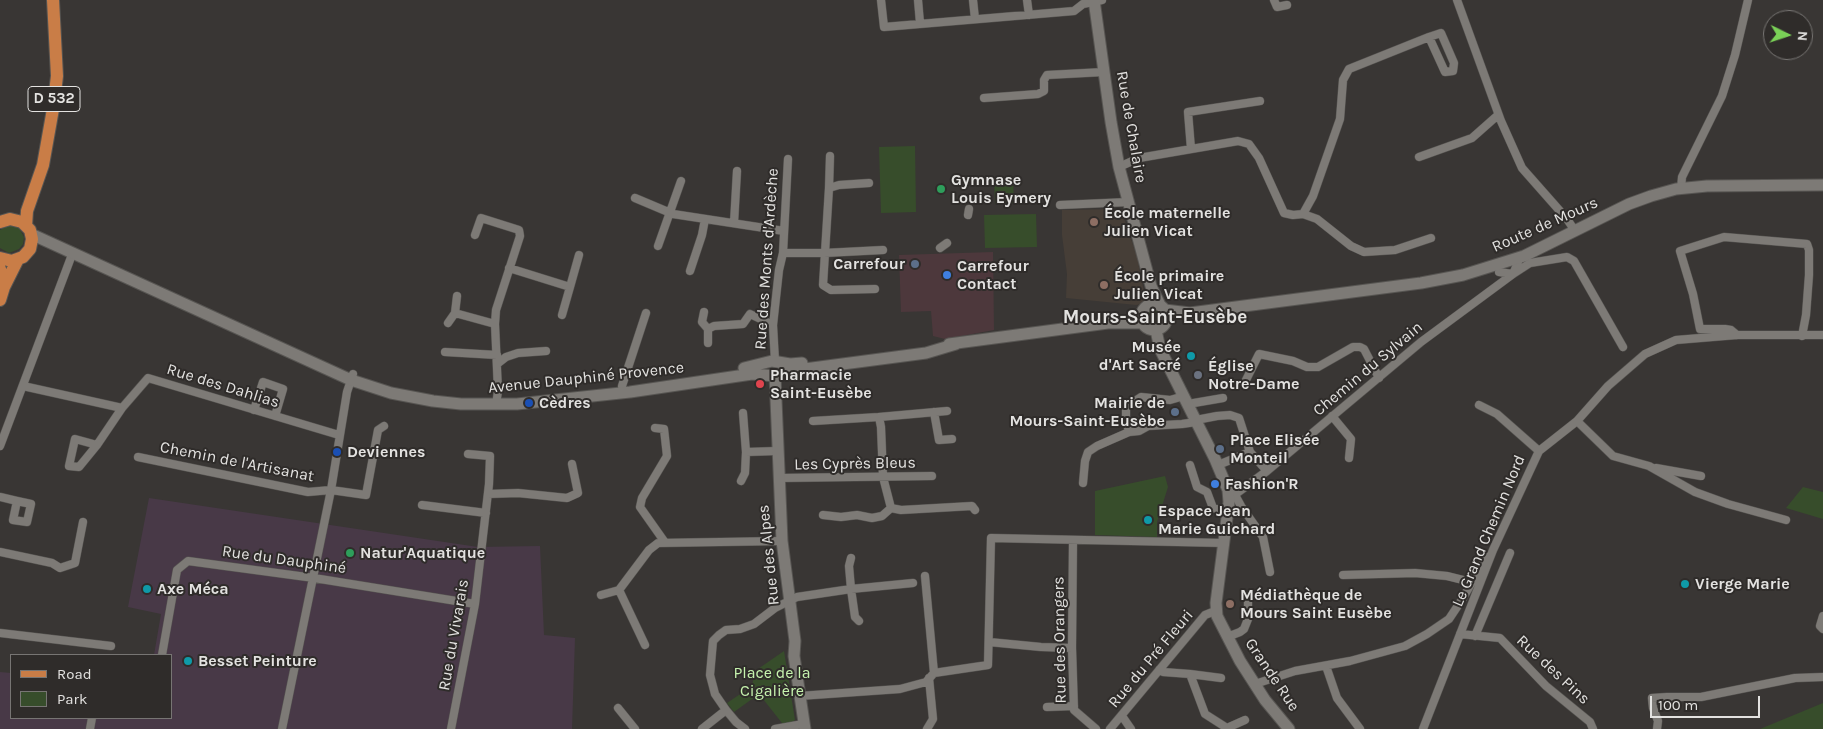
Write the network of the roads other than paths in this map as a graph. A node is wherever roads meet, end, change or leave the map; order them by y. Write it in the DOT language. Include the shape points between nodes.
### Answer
graph roads {
  1 [pos="53,0"];
  2 [pos="881,0"];
  3 [pos="918,0"];
  4 [pos="973,0"];
  5 [pos="1027,0"];
  6 [pos="1274,0"];
  7 [pos="1457,0"];
  8 [pos="1748,0"];
  9 [pos="1097,1"];
  10 [pos="1287,5"];
  11 [pos="1029,14"];
  12 [pos="975,19"];
  13 [pos="920,23"];
  14 [pos="1429,37"];
  15 [pos="1104,72"];
  16 [pos="984,98"];
  17 [pos="1260,102"];
  18 [pos="1498,115"];
  19 [pos="1192,149"];
  20 [pos="830,156"];
  21 [pos="1419,157"];
  22 [pos="788,159"];
  23 [pos="1119,167"];
  24 [pos="737,171"];
  25 [pos="681,181"];
  26 [pos="869,183"];
  27 [pos="1823,185"];
  28 [pos="830,188"];
  29 [pos="1681,189"];
  30 [pos="31,196"];
  31 [pos="636,198"];
  32 [pos="1129,202"];
  33 [pos="1060,205"];
  34 [pos="669,212"];
  35 [pos="1303,214"];
  36 [pos="705,219"];
  37 [pos="5,220"];
  38 [pos="734,224"];
  39 [pos="29,230"];
  40 [pos="1575,231"];
  41 [pos="784,232"];
  42 [pos="476,235"];
  43 [pos="1431,238"];
  44 [pos="947,243"];
  45 [pos="55,244"];
  46 [pos="658,246"];
  47 [pos="30,248"];
  48 [pos="940,248"];
  49 [pos="883,250"];
  50 [pos="73,252"];
  51 [pos="783,253"];
  52 [pos="824,253"];
  53 [pos="580,255"];
  54 [pos="0,258"];
  55 [pos="1523,259"];
  56 [pos="18,260"];
  57 [pos="0,268"];
  58 [pos="509,268"];
  59 [pos="1496,269"];
  60 [pos="690,271"];
  61 [pos="1513,274"];
  62 [pos="1500,284"];
  63 [pos="1151,286"];
  64 [pos="4,287"];
  65 [pos="570,287"];
  66 [pos="875,289"];
  67 [pos="457,296"];
  68 [pos="0,300"];
  69 [pos="1162,307"];
  70 [pos="704,312"];
  71 [pos="455,313"];
  72 [pos="646,313"];
  73 [pos="1190,313"];
  74 [pos="1144,314"];
  75 [pos="562,315"];
  76 [pos="448,323"];
  77 [pos="495,324"];
  78 [pos="773,325"];
  79 [pos="1161,327"];
  80 [pos="708,329"];
  81 [pos="1737,335"];
  82 [pos="1823,335"];
  83 [pos="1802,336"];
  84 [pos="708,343"];
  85 [pos="1623,347"];
  86 [pos="546,351"];
  87 [pos="445,352"];
  88 [pos="497,355"];
  89 [pos="498,364"];
  90 [pos="774,368"];
  91 [pos="352,377"];
  92 [pos="1379,378"];
  93 [pos="1245,382"];
  94 [pos="23,386"];
  95 [pos="622,386"];
  96 [pos="1223,398"];
  97 [pos="1186,400"];
  98 [pos="497,402"];
  99 [pos="1479,405"];
  100 [pos="122,408"];
  101 [pos="254,410"];
  102 [pos="947,411"];
  103 [pos="744,412"];
  104 [pos="934,412"];
  105 [pos="275,416"];
  106 [pos="1332,416"];
  107 [pos="879,417"];
  108 [pos="1577,420"];
  109 [pos="813,421"];
  110 [pos="1196,421"];
  111 [pos="384,426"];
  112 [pos="655,428"];
  113 [pos="1129,432"];
  114 [pos="340,435"];
  115 [pos="952,439"];
  116 [pos="97,445"];
  117 [pos="0,446"];
  118 [pos="1539,451"];
  119 [pos="746,452"];
  120 [pos="778,452"];
  121 [pos="1250,452"];
  122 [pos="468,454"];
  123 [pos="138,457"];
  124 [pos="1349,458"];
  125 [pos="572,464"];
  126 [pos="1218,465"];
  127 [pos="1190,466"];
  128 [pos="1649,466"];
  129 [pos="1267,471"];
  130 [pos="932,476"];
  131 [pos="1701,476"];
  132 [pos="883,477"];
  133 [pos="778,478"];
  134 [pos="741,481"];
  135 [pos="1083,483"];
  136 [pos="331,490"];
  137 [pos="488,494"];
  138 [pos="1232,496"];
  139 [pos="0,497"];
  140 [pos="17,500"];
  141 [pos="422,505"];
  142 [pos="891,508"];
  143 [pos="975,510"];
  144 [pos="1228,512"];
  145 [pos="486,513"];
  146 [pos="823,515"];
  147 [pos="1786,520"];
  148 [pos="82,522"];
  149 [pos="1073,540"];
  150 [pos="782,541"];
  151 [pos="664,542"];
  152 [pos="1224,543"];
  153 [pos="0,552"];
  154 [pos="1510,553"];
  155 [pos="1491,555"];
  156 [pos="850,558"];
  157 [pos="1270,572"];
  158 [pos="1343,574"];
  159 [pos="925,576"];
  160 [pos="314,578"];
  161 [pos="1471,582"];
  162 [pos="913,583"];
  163 [pos="851,589"];
  164 [pos="619,590"];
  165 [pos="600,595"];
  166 [pos="789,600"];
  167 [pos="1248,601"];
  168 [pos="475,604"];
  169 [pos="1216,611"];
  170 [pos="1823,616"];
  171 [pos="859,622"];
  172 [pos="1823,629"];
  173 [pos="0,633"];
  174 [pos="1460,634"];
  175 [pos="1475,636"];
  176 [pos="1227,637"];
  177 [pos="989,642"];
  178 [pos="645,645"];
  179 [pos="111,646"];
  180 [pos="1072,648"];
  181 [pos="162,654"];
  182 [pos="1326,666"];
  183 [pos="1159,670"];
  184 [pos="1190,674"];
  185 [pos="932,676"];
  186 [pos="1823,677"];
  187 [pos="1221,678"];
  188 [pos="1255,684"];
  189 [pos="799,696"];
  190 [pos="1074,706"];
  191 [pos="1047,707"];
  192 [pos="618,708"];
  193 [pos="726,710"];
  194 [pos="1122,716"];
  195 [pos="1246,720"];
  196 [pos="804,727"];
  197 [pos="282,729"];
  198 [pos="451,729"];
  199 [pos="635,729"];
  200 [pos="702,729"];
  201 [pos="745,729"];
  202 [pos="775,729"];
  203 [pos="927,729"];
  204 [pos="1096,729"];
  205 [pos="1110,729"];
  206 [pos="1131,729"];
  207 [pos="1289,729"];
  208 [pos="1360,729"];
  209 [pos="1424,729"];
  210 [pos="1593,729"];
  211 [pos="1657,729"];
  1 -- 30 [label="main road, D 532" via="57,49 54,109 43,165"];
  2 -- 13 [label="street" via="884,27"];
  3 -- 13 [label="street"];
  4 -- 12 [label="street"];
  5 -- 11 [label="street"];
  6 -- 10 [label="street" via="1277,7"];
  7 -- 18 [label="street"];
  8 -- 29 [label="street" via="1722,96 1682,177"];
  9 -- 11 [label="street" via="1083,4 1074,11"];
  9 -- 15 [label="main road, Rue de Chalaire"];
  11 -- 12 [label="street"];
  12 -- 13 [label="street"];
  14 -- 14 [label="street" via="1445,72 1453,71 1454,62 1441,33"];
  14 -- 35 [label="street" via="1349,69 1344,80 1340,119 1313,196"];
  15 -- 16 [label="street" via="1048,76 1044,80 1044,91 1038,94"];
  15 -- 23 [label="main road, Rue de Chalaire"];
  17 -- 19 [label="street" via="1188,112"];
  18 -- 21 [label="street" via="1472,138"];
  18 -- 40 [label="street" via="1522,168"];
  19 -- 23 [label="street" via="1139,158"];
  19 -- 35 [label="street" via="1238,141 1249,144 1259,158 1284,213"];
  20 -- 28 [label="street"];
  22 -- 41 [label="street, Rue des Monts d'Ardèche"];
  23 -- 32 [label="main road, Rue de Chalaire"];
  24 -- 38 [label="street"];
  25 -- 34 [label="street"];
  26 -- 28 [label="street"];
  27 -- 29 [label="main road, Route de Mours"];
  28 -- 52 [label="street"];
  29 -- 40 [label="main road, Route de Mours" via="1629,204"];
  30 -- 37 [label="main road, D 532"];
  30 -- 39 [label="main road, D 532" via="26,218"];
  31 -- 34 [label="street"];
  32 -- 33 [label="street"];
  32 -- 63 [label="main road, Rue de Chalaire"];
  34 -- 36 [label="street"];
  34 -- 46 [label="street"];
  35 -- 43 [label="street" via="1317,219 1351,246 1364,252 1395,250"];
  36 -- 38 [label="street"];
  36 -- 60 [label="street"];
  37 -- 39 [label="main road" via="16,219"];
  38 -- 41 [label="street"];
  39 -- 45 [label="main road, Avenue Dauphiné Provence"];
  39 -- 47 [label="main road"];
  40 -- 55 [label="main road, Route de Mours"];
  41 -- 51 [label="street, Rue des Monts d'Ardèche"];
  42 -- 58 [label="street" via="481,218 519,230"];
  44 -- 48 [label="street"];
  45 -- 47 [label="main road"];
  45 -- 50 [label="main road, Avenue Dauphiné Provence"];
  47 -- 56 [label="main road"];
  49 -- 52 [label="street"];
  50 -- 91 [label="main road, Avenue Dauphiné Provence" via="270,344"];
  50 -- 94 [label="street"];
  51 -- 52 [label="street"];
  51 -- 78 [label="street, Rue des Monts d'Ardèche"];
  52 -- 66 [label="street" via="824,285 831,290"];
  53 -- 65 [label="street"];
  54 -- 56 [label="main road"];
  55 -- 59 [label="main road, Route de Mours"];
  55 -- 61 [label="street, Chemin du Sylvain"];
  55 -- 61 [label="street"];
  55 -- 85 [label="street" via="1567,257 1574,261"];
  56 -- 64 [label="main road"];
  57 -- 64 [label="main road"];
  58 -- 65 [label="street"];
  58 -- 77 [label="street"];
  59 -- 61 [label="street"];
  59 -- 62 [label="street"];
  59 -- 73 [label="main road, Route de Mours"];
  61 -- 62 [label="street, Chemin du Sylvain"];
  62 -- 92 [label="street, Chemin du Sylvain" via="1421,342"];
  63 -- 69 [label="main road, Rue de Chalaire"];
  63 -- 74 [label="main road, Rue de Chalaire"];
  64 -- 68 [label="main road"];
  65 -- 75 [label="street"];
  67 -- 71 [label="street"];
  69 -- 73 [label="main road, Route de Mours"];
  69 -- 74 [label="main road" via="1152,304"];
  69 -- 79 [label="main road" via="1167,314"];
  70 -- 80 [label="street" via="702,322"];
  71 -- 76 [label="street"];
  71 -- 77 [label="street"];
  72 -- 95 [label="street"];
  73 -- 79 [label="main road, Route de Mours"];
  74 -- 79 [label="main road" via="1148,328"];
  74 -- 90 [label="main road, Avenue Dauphiné Provence" via="1108,323"];
  77 -- 88 [label="street"];
  78 -- 80 [label="street" via="750,314 742,324"];
  78 -- 90 [label="street, Rue des Monts d'Ardèche"];
  79 -- 97 [label="main road, Grande Rue" via="1160,349"];
  80 -- 84 [label="street"];
  81 -- 83 [label="street, Le Grand Chemin Nord"];
  81 -- 83 [label="street" via="1725,329 1700,329 1680,252 1724,237 1807,244 1809,275"];
  81 -- 108 [label="street, Le Grand Chemin Nord" via="1676,340 1645,354 1608,386"];
  82 -- 83 [label="street, Le Grand Chemin Nord"];
  86 -- 89 [label="street" via="518,353"];
  87 -- 88 [label="street"];
  88 -- 89 [label="street"];
  89 -- 98 [label="street"];
  90 -- 95 [label="main road, Avenue Dauphiné Provence" via="732,370"];
  90 -- 98 [label="main road, Avenue Dauphiné Provence" via="630,392 529,403"];
  90 -- 120 [label="main road, Rue des Alpes"];
  91 -- 98 [label="main road, Avenue Dauphiné Provence" via="411,398 461,404"];
  91 -- 114 [label="street, Chemin de l'Artisanat"];
  92 -- 93 [label="street" via="1364,349 1352,347 1318,367 1259,354"];
  92 -- 106 [label="street, Chemin du Sylvain"];
  94 -- 100 [label="street"];
  94 -- 117 [label="street"];
  95 -- 98 [label="main road, Avenue Dauphiné Provence"];
  96 -- 97 [label="street"];
  97 -- 110 [label="main road, Grande Rue"];
  97 -- 113 [label="street" via="1142,397 1126,407"];
  99 -- 118 [label="street" via="1497,414"];
  100 -- 101 [label="street, Rue des Dahlias" via="148,378"];
  100 -- 116 [label="street"];
  101 -- 105 [label="street, Rue des Dahlias"];
  101 -- 105 [label="street" via="263,382 283,389"];
  102 -- 104 [label="street"];
  103 -- 119 [label="street"];
  104 -- 107 [label="street"];
  104 -- 115 [label="street" via="939,440"];
  105 -- 114 [label="street, Rue des Dahlias"];
  106 -- 124 [label="street" via="1351,439"];
  106 -- 129 [label="street, Chemin du Sylvain"];
  107 -- 109 [label="street"];
  107 -- 132 [label="street"];
  108 -- 118 [label="street, Le Grand Chemin Nord"];
  108 -- 128 [label="street" via="1613,456"];
  110 -- 113 [label="street" via="1148,426"];
  110 -- 121 [label="street" via="1217,416 1239,418"];
  110 -- 126 [label="main road, Grande Rue"];
  111 -- 136 [label="street" via="378,430 366,495"];
  112 -- 151 [label="street" via="664,429 667,456 640,507"];
  113 -- 135 [label="street" via="1088,452"];
  114 -- 136 [label="street, Chemin de l'Artisanat"];
  118 -- 155 [label="street, Le Grand Chemin Nord"];
  119 -- 120 [label="street"];
  119 -- 134 [label="street" via="745,473"];
  120 -- 133 [label="main road, Rue des Alpes"];
  121 -- 126 [label="street"];
  121 -- 129 [label="street"];
  122 -- 137 [label="street, Rue du Vivarais" via="490,456"];
  123 -- 136 [label="street, Chemin de l'Artisanat" via="308,492"];
  125 -- 137 [label="street" via="578,493 567,498 518,493"];
  126 -- 138 [label="main road, Grande Rue"];
  127 -- 144 [label="street" via="1197,488 1207,492 1213,508"];
  128 -- 131 [label="street"];
  128 -- 147 [label="street" via="1695,492"];
  129 -- 138 [label="street, Chemin du Sylvain"];
  130 -- 132 [label="street, Les Cyprès Bleus"];
  132 -- 133 [label="street, Les Cyprès Bleus"];
  132 -- 142 [label="street"];
  133 -- 150 [label="main road, Rue des Alpes"];
  136 -- 160 [label="street, Chemin de l'Artisanat"];
  137 -- 145 [label="street, Rue du Vivarais"];
  138 -- 144 [label="main road, Grande Rue"];
  138 -- 157 [label="street" via="1263,537"];
  139 -- 140 [label="street"];
  141 -- 145 [label="street"];
  142 -- 143 [label="street" via="972,506"];
  142 -- 146 [label="street" via="882,516 872,518"];
  144 -- 152 [label="main road, Grande Rue"];
  145 -- 168 [label="street, Rue du Vivarais"];
  148 -- 153 [label="street" via="75,563 60,568 52,563"];
  149 -- 152 [label="street"];
  149 -- 177 [label="street" via="991,538"];
  149 -- 180 [label="street, Rue des Orangers"];
  150 -- 151 [label="street"];
  150 -- 166 [label="main road, Rue des Alpes"];
  151 -- 164 [label="street" via="658,542 649,550"];
  152 -- 169 [label="main road, Grande Rue"];
  154 -- 175 [label="street"];
  155 -- 161 [label="street"];
  155 -- 174 [label="street, Le Grand Chemin Nord"];
  156 -- 163 [label="street"];
  158 -- 161 [label="street" via="1416,573"];
  159 -- 185 [label="street"];
  160 -- 168 [label="street, Rue du Dauphiné"];
  160 -- 181 [label="street, Rue du Dauphiné" via="188,560 176,570"];
  160 -- 197 [label="street, Chemin de l'Artisanat"];
  161 -- 182 [label="street" via="1449,619 1427,634 1405,646"];
  162 -- 163 [label="street"];
  163 -- 166 [label="street"];
  163 -- 171 [label="street" via="855,617"];
  164 -- 165 [label="street"];
  164 -- 178 [label="street"];
  166 -- 189 [label="main road, Rue des Alpes"];
  166 -- 193 [label="street" via="754,624 726,630 714,641 710,675 715,694"];
  167 -- 176 [label="street" via="1248,619 1244,629"];
  168 -- 198 [label="street, Rue du Vivarais"];
  169 -- 176 [label="main road, Grande Rue"];
  169 -- 183 [label="street, Rue du Pré Fleuri" via="1205,615"];
  170 -- 172 [label="street" via="1820,626"];
  173 -- 179 [label="street"];
  174 -- 175 [label="street, Rue des Pins"];
  174 -- 209 [label="street, Le Grand Chemin Nord"];
  175 -- 210 [label="street, Rue des Pins" via="1500,638 1546,686 1590,722"];
  176 -- 188 [label="main road, Grande Rue"];
  177 -- 180 [label="street"];
  177 -- 185 [label="street" via="988,665"];
  180 -- 190 [label="street, Rue des Orangers"];
  182 -- 188 [label="street" via="1295,671"];
  182 -- 208 [label="street" via="1337,698"];
  183 -- 184 [label="street"];
  183 -- 194 [label="street, Rue du Pré Fleuri"];
  184 -- 187 [label="street"];
  184 -- 195 [label="street" via="1206,714 1227,728"];
  185 -- 189 [label="street" via="926,682 900,689"];
  185 -- 203 [label="street" via="934,719"];
  186 -- 211 [label="street" via="1795,678 1701,697 1652,698"];
  188 -- 207 [label="main road, Grande Rue"];
  189 -- 196 [label="main road, Rue des Alpes"];
  190 -- 191 [label="street"];
  190 -- 204 [label="street, Rue des Orangers" via="1074,710"];
  192 -- 199 [label="street"];
  193 -- 200 [label="street"];
  193 -- 201 [label="street"];
  194 -- 205 [label="street, Rue du Pré Fleuri"];
  194 -- 206 [label="street"];
  196 -- 202 [label="street"];
}
